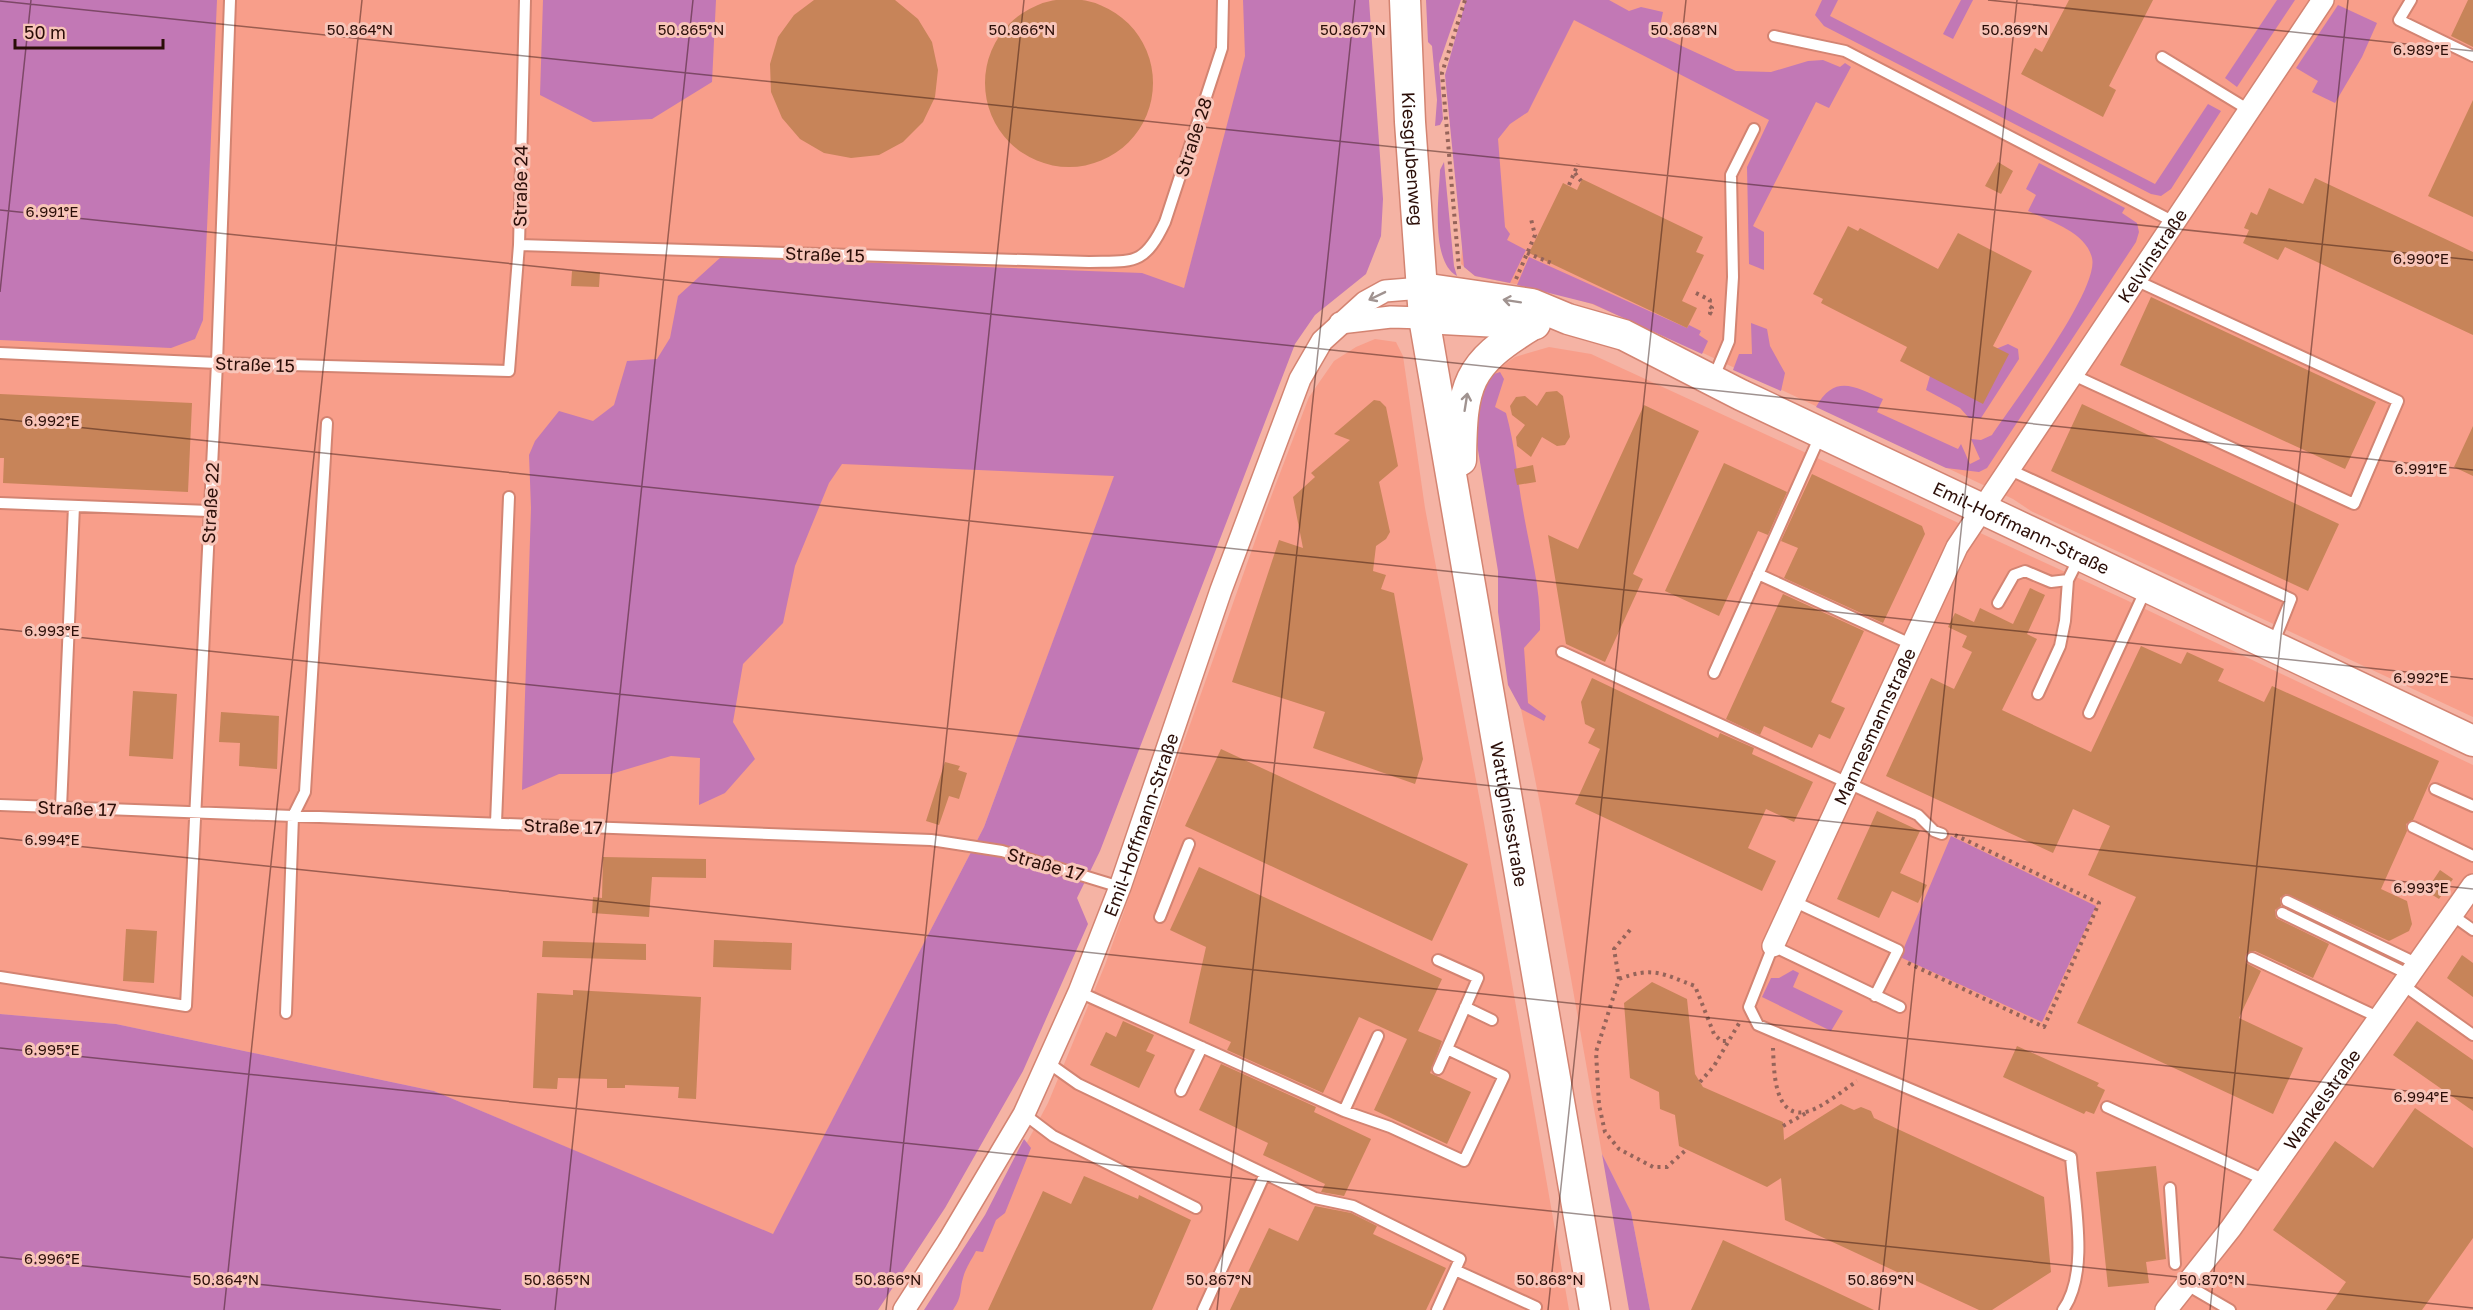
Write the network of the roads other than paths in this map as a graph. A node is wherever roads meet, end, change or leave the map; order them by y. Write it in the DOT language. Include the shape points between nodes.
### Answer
graph roads {
  1 [pos="230,0"];
  2 [pos="525,0"];
  3 [pos="1223,0"];
  4 [pos="1405,0"];
  5 [pos="2323,0"];
  6 [pos="2411,0"];
  7 [pos="1774,36"];
  8 [pos="2473,56"];
  9 [pos="2162,57"];
  10 [pos="2249,110"];
  11 [pos="1754,129"];
  12 [pos="2174,222"];
  13 [pos="519,245"];
  14 [pos="1132,261"];
  15 [pos="2135,280"];
  16 [pos="1422,288"];
  17 [pos="1424,318"];
  18 [pos="1568,319"];
  19 [pos="1339,323"];
  20 [pos="1532,325"];
  21 [pos="0,353"];
  22 [pos="217,363"];
  23 [pos="509,371"];
  24 [pos="2071,375"];
  25 [pos="1713,380"];
  26 [pos="327,423"];
  27 [pos="1822,433"];
  28 [pos="2008,469"];
  29 [pos="509,497"];
  30 [pos="0,503"];
  31 [pos="74,506"];
  32 [pos="1981,509"];
  33 [pos="209,511"];
  34 [pos="1460,524"];
  35 [pos="2074,567"];
  36 [pos="1758,574"];
  37 [pos="2147,586"];
  38 [pos="1998,603"];
  39 [pos="1913,645"];
  40 [pos="2273,645"];
  41 [pos="1562,652"];
  42 [pos="1714,673"];
  43 [pos="2038,694"];
  44 [pos="2089,713"];
  45 [pos="2473,741"];
  46 [pos="1850,785"];
  47 [pos="2435,789"];
  48 [pos="0,805"];
  49 [pos="2473,806"];
  50 [pos="61,807"];
  51 [pos="194,813"];
  52 [pos="294,816"];
  53 [pos="496,824"];
  54 [pos="2413,827"];
  55 [pos="1942,834"];
  56 [pos="1188,844"];
  57 [pos="2473,856"];
  58 [pos="2473,885"];
  59 [pos="1120,886"];
  60 [pos="1793,901"];
  61 [pos="2287,901"];
  62 [pos="2282,913"];
  63 [pos="2452,915"];
  64 [pos="1160,917"];
  65 [pos="2473,930"];
  66 [pos="1773,946"];
  67 [pos="2252,958"];
  68 [pos="1438,960"];
  69 [pos="2410,975"];
  70 [pos="0,977"];
  71 [pos="1079,992"];
  72 [pos="1875,996"];
  73 [pos="1465,1007"];
  74 [pos="1900,1007"];
  75 [pos="286,1012"];
  76 [pos="2380,1018"];
  77 [pos="1492,1020"];
  78 [pos="2473,1035"];
  79 [pos="1378,1036"];
  80 [pos="1202,1047"];
  81 [pos="1447,1049"];
  82 [pos="1047,1062"];
  83 [pos="1438,1069"];
  84 [pos="1181,1091"];
  85 [pos="2107,1107"];
  86 [pos="1344,1112"];
  87 [pos="1024,1114"];
  88 [pos="1265,1174"];
  89 [pos="2265,1180"];
  90 [pos="2170,1188"];
  91 [pos="1196,1208"];
  92 [pos="2175,1264"];
  93 [pos="1455,1270"];
  94 [pos="2187,1285"];
  95 [pos="1536,1307"];
  96 [pos="904,1310"];
  97 [pos="1203,1310"];
  98 [pos="1437,1310"];
  99 [pos="1594,1310"];
  100 [pos="2063,1310"];
  101 [pos="2166,1310"];
  102 [pos="2230,1310"];
  1 -- 22 [label="lane, Straße 22"];
  2 -- 13 [label="lane, Straße 24"];
  3 -- 14 [label="lane, Straße 28" via="1222,48 1165,222 1154,245"];
  4 -- 16 [label="street, Kiesgrubenweg"];
  5 -- 10 [label="street, Kelvinstraße"];
  6 -- 8 [label="lane" via="2399,20"];
  7 -- 12 [label="lane" via="1845,51"];
  9 -- 10 [label="lane"];
  10 -- 12 [label="street, Kelvinstraße"];
  11 -- 25 [label="lane" via="1731,175 1733,277 1729,341"];
  12 -- 15 [label="street, Kelvinstraße"];
  13 -- 14 [label="lane, Straße 15"];
  13 -- 23 [label="lane, Straße 24"];
  15 -- 24 [label="street, Kelvinstraße"];
  15 -- 24 [label="lane" via="2398,401 2354,504"];
  16 -- 17 [label="street, Kiesgrubenweg"];
  18 -- 16 [label="street, Emil-Hoffmann-Straße, one-way" via="1532,304"];
  16 -- 19 [label="street, Emil-Hoffmann-Straße, one-way" via="1385,291"];
  17 -- 19 [label="street, Emil-Hoffmann-Straße"];
  17 -- 20 [label="street, Emil-Hoffmann-Straße"];
  17 -- 34 [label="street, Wattigniesstraße"];
  18 -- 20 [label="street, Emil-Hoffmann-Straße"];
  18 -- 25 [label="street, Emil-Hoffmann-Straße" via="1624,335"];
  19 -- 59 [label="street, Emil-Hoffmann-Straße" via="1322,341 1300,379 1283,422"];
  34 -- 20 [label="street, one-way" via="1465,397 1475,370 1498,346"];
  21 -- 22 [label="lane, Straße 15"];
  22 -- 23 [label="lane, Straße 15"];
  22 -- 33 [label="lane, Straße 22"];
  24 -- 28 [label="street, Kelvinstraße"];
  25 -- 27 [label="street, Emil-Hoffmann-Straße"];
  26 -- 52 [label="lane" via="305,792"];
  27 -- 32 [label="street, Emil-Hoffmann-Straße"];
  27 -- 36 [label="lane"];
  28 -- 32 [label="street, Kelvinstraße"];
  28 -- 40 [label="lane" via="2291,599"];
  29 -- 53 [label="lane"];
  30 -- 31 [label="lane"];
  31 -- 33 [label="lane"];
  31 -- 50 [label="lane"];
  32 -- 35 [label="street, Emil-Hoffmann-Straße"];
  32 -- 39 [label="street, Mannesmannstraße" via="1957,547"];
  33 -- 51 [label="lane, Straße 22"];
  34 -- 99 [label="street, Wattigniesstraße"];
  35 -- 37 [label="street, Emil-Hoffmann-Straße"];
  35 -- 38 [label="lane" via="2051,582 2025,571 2014,574"];
  35 -- 43 [label="lane" via="2060,646"];
  36 -- 39 [label="lane"];
  36 -- 42 [label="lane"];
  37 -- 40 [label="street, Emil-Hoffmann-Straße"];
  37 -- 44 [label="lane"];
  39 -- 46 [label="street, Mannesmannstraße"];
  40 -- 45 [label="street, Emil-Hoffmann-Straße"];
  41 -- 46 [label="lane"];
  46 -- 55 [label="lane" via="1918,815"];
  46 -- 60 [label="street, Mannesmannstraße"];
  47 -- 49 [label="lane"];
  48 -- 50 [label="lane, Straße 17"];
  50 -- 51 [label="lane, Straße 17"];
  51 -- 52 [label="lane, Straße 17"];
  51 -- 70 [label="lane, Straße 22" via="186,1006"];
  52 -- 53 [label="lane, Straße 17"];
  52 -- 75 [label="lane"];
  53 -- 59 [label="lane, Straße 17" via="957,843 1026,857"];
  54 -- 57 [label="lane"];
  56 -- 64 [label="lane"];
  58 -- 63 [label="street, Wankelstraße"];
  59 -- 71 [label="street, Emil-Hoffmann-Straße"];
  60 -- 66 [label="street, Mannesmannstraße"];
  60 -- 72 [label="lane" via="1898,950"];
  61 -- 69 [label="lane"];
  62 -- 69 [label="lane"];
  63 -- 65 [label="lane"];
  63 -- 69 [label="street, Wankelstraße"];
  66 -- 72 [label="lane"];
  66 -- 100 [label="lane" via="1749,1007 1758,1025 2071,1156 2077,1268 2070,1299"];
  67 -- 76 [label="lane"];
  68 -- 73 [label="lane" via="1478,978"];
  69 -- 76 [label="street, Wankelstraße"];
  69 -- 78 [label="lane"];
  71 -- 80 [label="lane"];
  71 -- 82 [label="street, Emil-Hoffmann-Straße"];
  72 -- 74 [label="lane"];
  73 -- 77 [label="lane"];
  73 -- 81 [label="lane"];
  76 -- 89 [label="street, Wankelstraße"];
  79 -- 86 [label="lane"];
  80 -- 84 [label="lane"];
  80 -- 86 [label="lane"];
  81 -- 83 [label="lane"];
  81 -- 86 [label="lane" via="1504,1077 1464,1161 1390,1126"];
  82 -- 87 [label="street, Emil-Hoffmann-Straße"];
  82 -- 88 [label="lane" via="1078,1084"];
  85 -- 89 [label="lane"];
  87 -- 91 [label="lane" via="1053,1136"];
  87 -- 96 [label="street, Emil-Hoffmann-Straße"];
  88 -- 93 [label="lane" via="1314,1198 1353,1206 1460,1258"];
  88 -- 97 [label="lane"];
  89 -- 94 [label="street, Wankelstraße"];
  90 -- 92 [label="lane"];
  93 -- 95 [label="lane"];
  93 -- 98 [label="lane"];
  94 -- 101 [label="street, Wankelstraße"];
  94 -- 102 [label="lane"];
}
